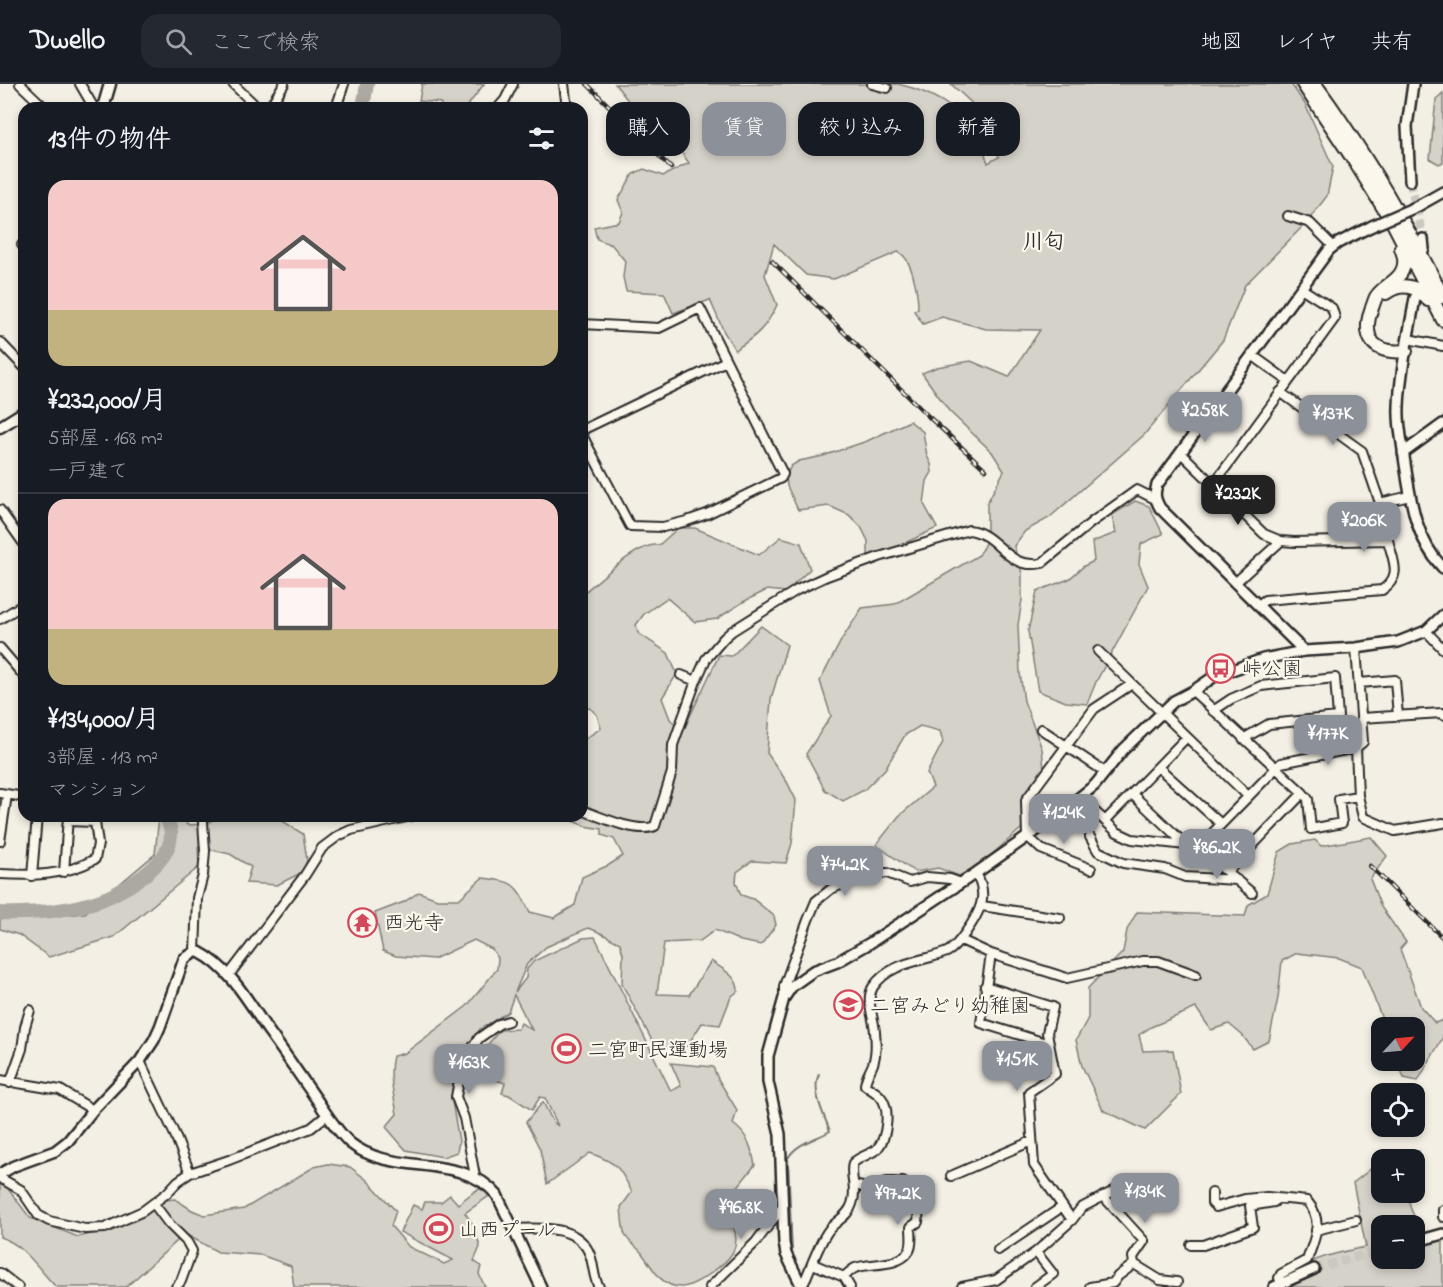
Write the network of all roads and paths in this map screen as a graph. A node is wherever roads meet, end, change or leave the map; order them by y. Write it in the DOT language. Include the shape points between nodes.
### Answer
graph roads {
  1 [pos="20,84"];
  2 [pos="80,84"];
  3 [pos="110,84"];
  4 [pos="233,84"];
  5 [pos="284,84"];
  6 [pos="344,84"];
  7 [pos="513,84"];
  8 [pos="564,84"];
  9 [pos="872,84"];
  10 [pos="1303,84"];
  11 [pos="1315,84"];
  12 [pos="1413,84"];
  13 [pos="887,88"];
  14 [pos="39,102"];
  15 [pos="90,102"];
  16 [pos="105,102"];
  17 [pos="252,102"];
  18 [pos="273,102"];
  19 [pos="338,102"];
  20 [pos="503,102"];
  21 [pos="566,102"];
  22 [pos="1410,181"];
  23 [pos="1443,192"];
  24 [pos="1288,216"];
  25 [pos="1394,225"];
  26 [pos="1333,246"];
  27 [pos="1301,288"];
  28 [pos="1443,297"];
  29 [pos="1415,298"];
  30 [pos="1443,322"];
  31 [pos="588,324"];
  32 [pos="1408,339"];
  33 [pos="0,342"];
  34 [pos="1443,346"];
  35 [pos="1406,351"];
  36 [pos="1252,355"];
  37 [pos="18,361"];
  38 [pos="726,361"];
  39 [pos="1288,381"];
  40 [pos="1280,392"];
  41 [pos="18,415"];
  42 [pos="1443,424"];
  43 [pos="0,427"];
  44 [pos="588,427"];
  45 [pos="588,446"];
  46 [pos="1180,453"];
  47 [pos="1403,453"];
  48 [pos="1213,485"];
  49 [pos="1410,496"];
  50 [pos="1155,499"];
  51 [pos="1380,503"];
  52 [pos="0,510"];
  53 [pos="18,536"];
  54 [pos="1281,540"];
  55 [pos="1388,540"];
  56 [pos="1443,568"];
  57 [pos="1235,583"];
  58 [pos="1258,605"];
  59 [pos="18,608"];
  60 [pos="1443,615"];
  61 [pos="0,619"];
  62 [pos="1426,631"];
  63 [pos="0,648"];
  64 [pos="1356,648"];
  65 [pos="1443,649"];
  66 [pos="1098,651"];
  67 [pos="1304,651"];
  68 [pos="18,669"];
  69 [pos="681,675"];
  70 [pos="696,681"];
  71 [pos="1359,683"];
  72 [pos="1132,684"];
  73 [pos="1193,692"];
  74 [pos="1213,711"];
  75 [pos="1161,712"];
  76 [pos="1443,715"];
  77 [pos="1398,716"];
  78 [pos="1361,718"];
  79 [pos="1041,729"];
  80 [pos="1187,737"];
  81 [pos="1243,739"];
  82 [pos="1066,747"];
  83 [pos="1356,748"];
  84 [pos="1158,767"];
  85 [pos="1275,768"];
  86 [pos="1105,772"];
  87 [pos="1303,793"];
  88 [pos="4,794"];
  89 [pos="1132,794"];
  90 [pos="1248,796"];
  91 [pos="1358,796"];
  92 [pos="1080,798"];
  93 [pos="588,812"];
  94 [pos="1105,821"];
  95 [pos="36,822"];
  96 [pos="68,822"];
  97 [pos="95,822"];
  98 [pos="203,822"];
  99 [pos="385,822"];
  100 [pos="1443,823"];
  101 [pos="1221,824"];
  102 [pos="1027,836"];
  103 [pos="1090,837"];
  104 [pos="0,841"];
  105 [pos="1186,844"];
  106 [pos="1198,848"];
  107 [pos="1090,869"];
  108 [pos="64,872"];
  109 [pos="1227,872"];
  110 [pos="976,873"];
  111 [pos="0,874"];
  112 [pos="32,876"];
  113 [pos="1237,880"];
  114 [pos="961,883"];
  115 [pos="1252,893"];
  116 [pos="982,906"];
  117 [pos="1060,918"];
  118 [pos="961,940"];
  119 [pos="195,952"];
  120 [pos="991,954"];
  121 [pos="229,975"];
  122 [pos="1196,975"];
  123 [pos="985,986"];
  124 [pos="784,998"];
  125 [pos="30,1010"];
  126 [pos="508,1021"];
  127 [pos="1049,1044"];
  128 [pos="140,1061"];
  129 [pos="0,1080"];
  130 [pos="10,1083"];
  131 [pos="93,1110"];
  132 [pos="327,1115"];
  133 [pos="1032,1141"];
  134 [pos="190,1173"];
  135 [pos="0,1176"];
  136 [pos="475,1176"];
  137 [pos="951,1176"];
  138 [pos="1133,1181"];
  139 [pos="855,1185"];
  140 [pos="1212,1193"];
  141 [pos="1103,1196"];
  142 [pos="1275,1198"];
  143 [pos="154,1204"];
  144 [pos="784,1205"];
  145 [pos="1062,1207"];
  146 [pos="1443,1210"];
  147 [pos="1443,1217"];
  148 [pos="1072,1220"];
  149 [pos="1356,1220"];
  150 [pos="514,1229"];
  151 [pos="1316,1230"];
  152 [pos="1443,1234"];
  153 [pos="1425,1239"];
  154 [pos="1191,1245"];
  155 [pos="998,1250"];
  156 [pos="1036,1252"];
  157 [pos="813,1264"];
  158 [pos="1134,1264"];
  159 [pos="1314,1269"];
  160 [pos="0,1273"];
  161 [pos="844,1277"];
  162 [pos="1177,1282"];
  163 [pos="1115,1285"];
  164 [pos="1278,1285"];
  165 [pos="973,1286"];
  166 [pos="18,1287"];
  167 [pos="176,1287"];
  168 [pos="541,1287"];
  169 [pos="599,1287"];
  170 [pos="710,1287"];
  171 [pos="802,1287"];
  172 [pos="850,1287"];
  173 [pos="962,1287"];
  174 [pos="1035,1287"];
  175 [pos="1090,1287"];
  1 -- 14 [label="street"];
  2 -- 15 [label="street"];
  3 -- 16 [label="main road"];
  4 -- 17 [label="street"];
  5 -- 18 [label="street"];
  6 -- 19 [label="street"];
  7 -- 20 [label="street"];
  8 -- 21 [label="street"];
  9 -- 13 [label="street"];
  10 -- 25 [label="highway"];
  11 -- 28 [label="highway" via="1367,160"];
  12 -- 22 [label="street" via="1407,126"];
  23 -- 26 [label="street, bridge"];
  24 -- 26 [label="street" via="1310,223"];
  25 -- 30 [label="highway"];
  25 -- 35 [label="highway" via="1404,263 1398,277 1376,297 1367,330 1380,349"];
  26 -- 27 [label="street"];
  27 -- 36 [label="street"];
  27 -- 39 [label="street" via="1332,308 1335,318"];
  29 -- 32 [label="street"];
  30 -- 35 [label="highway" via="1426,297 1412,287 1388,291 1374,320 1375,336"];
  31 -- 38 [label="street" via="659,328 700,308"];
  32 -- 34 [label="street"];
  32 -- 35 [label="street"];
  33 -- 37 [label="street"];
  35 -- 47 [label="street" via="1399,407"];
  36 -- 39 [label="street"];
  36 -- 46 [label="street"];
  38 -- 44 [label="street"];
  38 -- 45 [label="street" via="783,474 781,478 687,521 663,527 630,526"];
  39 -- 40 [label="street"];
  40 -- 48 [label="street"];
  40 -- 51 [label="street" via="1362,451"];
  41 -- 43 [label="main road"];
  42 -- 47 [label="street"];
  46 -- 48 [label="street"];
  46 -- 50 [label="street" via="1157,485"];
  47 -- 49 [label="street"];
  48 -- 54 [label="street" via="1264,534"];
  49 -- 51 [label="street"];
  49 -- 56 [label="street" via="1428,550"];
  50 -- 57 [label="street"];
  50 -- 70 [label="street" via="1137,490 1042,563 1020,563 981,532 969,530 827,576 732,631 706,658"];
  51 -- 55 [label="street"];
  52 -- 53 [label="street"];
  54 -- 55 [label="street"];
  54 -- 57 [label="street"];
  55 -- 58 [label="street" via="1395,573 1393,582 1382,590 1265,600"];
  57 -- 58 [label="street"];
  58 -- 67 [label="street"];
  59 -- 61 [label="street"];
  60 -- 62 [label="street"];
  62 -- 64 [label="street" via="1398,642"];
  62 -- 65 [label="street"];
  63 -- 68 [label="street"];
  64 -- 67 [label="street"];
  64 -- 71 [label="street"];
  66 -- 72 [label="street"];
  67 -- 73 [label="street" via="1241,665 1215,676"];
  69 -- 70 [label="street"];
  70 -- 93 [label="street" via="673,745 672,772 655,826 649,829 623,824"];
  71 -- 77 [label="street" via="1395,680"];
  71 -- 78 [label="street"];
  72 -- 75 [label="street"];
  72 -- 82 [label="street" via="1094,709"];
  73 -- 74 [label="street"];
  73 -- 75 [label="street"];
  74 -- 81 [label="street"];
  74 -- 81 [label="street" via="1261,686 1335,678 1338,717 1269,724"];
  75 -- 80 [label="street"];
  75 -- 86 [label="street"];
  76 -- 77 [label="street"];
  77 -- 78 [label="street"];
  78 -- 83 [label="street" via="1363,742"];
  79 -- 82 [label="street"];
  80 -- 84 [label="street"];
  80 -- 90 [label="street"];
  81 -- 85 [label="street"];
  82 -- 86 [label="street"];
  82 -- 102 [label="street" via="1026,801"];
  83 -- 85 [label="street" via="1287,761"];
  83 -- 91 [label="street"];
  84 -- 89 [label="street"];
  84 -- 101 [label="street"];
  85 -- 87 [label="street"];
  85 -- 90 [label="street"];
  86 -- 92 [label="street"];
  87 -- 91 [label="street" via="1308,799 1311,829 1342,823 1339,799"];
  87 -- 109 [label="street"];
  88 -- 104 [label="street"];
  89 -- 94 [label="street"];
  89 -- 105 [label="street"];
  90 -- 101 [label="street"];
  91 -- 100 [label="street" via="1363,818 1395,831"];
  92 -- 94 [label="street"];
  92 -- 102 [label="street"];
  94 -- 105 [label="street" via="1132,839"];
  95 -- 112 [label="street"];
  96 -- 108 [label="street"];
  97 -- 108 [label="street" via="98,844 94,859"];
  98 -- 119 [label="street" via="204,867 197,898"];
  99 -- 121 [label="street" via="351,830 322,848"];
  101 -- 106 [label="street"];
  102 -- 107 [label="street" via="1041,849"];
  102 -- 110 [label="street"];
  103 -- 113 [label="street" via="1098,851 1123,863 1165,869 1185,877"];
  105 -- 106 [label="street"];
  106 -- 109 [label="street"];
  108 -- 112 [label="street"];
  109 -- 113 [label="street"];
  110 -- 114 [label="street"];
  110 -- 116 [label="street" via="981,882"];
  111 -- 112 [label="street"];
  113 -- 115 [label="street"];
  114 -- 124 [label="street" via="870,943 801,977"];
  114 -- 124 [label="street" via="927,877 910,882 887,873 867,874 831,890 816,901 784,986"];
  116 -- 117 [label="street"];
  116 -- 118 [label="street"];
  118 -- 120 [label="street"];
  118 -- 139 [label="street" via="950,951 891,970 870,993 874,1057 865,1085 881,1096 887,1126 875,1151 853,1163"];
  119 -- 121 [label="street"];
  119 -- 128 [label="street" via="184,959 160,1027"];
  120 -- 122 [label="street" via="1066,978 1143,961 1158,961"];
  120 -- 123 [label="street"];
  121 -- 132 [label="street"];
  123 -- 127 [label="street" via="981,1023"];
  123 -- 127 [label="street" via="1053,1007 1047,1033"];
  124 -- 144 [label="street" via="768,1056 768,1082 780,1134"];
  125 -- 130 [label="street"];
  126 -- 136 [label="street" via="479,1038 465,1059 458,1086 456,1097"];
  127 -- 133 [label="street" via="1054,1074 1029,1092"];
  128 -- 131 [label="street"];
  128 -- 134 [label="street"];
  129 -- 130 [label="street"];
  130 -- 131 [label="street" via="60,1090"];
  131 -- 135 [label="street" via="68,1141 54,1151 14,1166"];
  132 -- 134 [label="street" via="311,1128"];
  132 -- 136 [label="street" via="351,1144 366,1152"];
  133 -- 137 [label="street"];
  133 -- 145 [label="street" via="1034,1165"];
  134 -- 143 [label="street"];
  135 -- 143 [label="street" via="21,1190 39,1215 76,1227 105,1227"];
  136 -- 150 [label="street" via="497,1195"];
  138 -- 141 [label="street"];
  139 -- 157 [label="street" via="850,1210 827,1232"];
  139 -- 161 [label="street" via="866,1188 903,1182 918,1205 918,1222 911,1227 909,1251 889,1262 854,1269"];
  140 -- 142 [label="street" via="1216,1207 1245,1199"];
  141 -- 148 [label="street" via="1081,1208"];
  141 -- 158 [label="street" via="1144,1241 1133,1257"];
  142 -- 151 [label="street" via="1307,1200 1315,1210"];
  142 -- 154 [label="street" via="1274,1202 1250,1206 1253,1227 1203,1245"];
  143 -- 167 [label="street" via="192,1251"];
  144 -- 170 [label="street" via="756,1242"];
  144 -- 171 [label="street" via="786,1254"];
  145 -- 148 [label="street"];
  145 -- 155 [label="street"];
  146 -- 147 [label="street"];
  148 -- 156 [label="street"];
  149 -- 151 [label="street"];
  150 -- 168 [label="street"];
  150 -- 169 [label="street" via="551,1228 582,1242 590,1253"];
  151 -- 164 [label="street" via="1307,1260 1281,1274"];
  152 -- 153 [label="street"];
  156 -- 165 [label="street" via="996,1280"];
  156 -- 174 [label="street" via="1053,1274"];
  157 -- 161 [label="street"];
  157 -- 171 [label="street"];
  158 -- 162 [label="street" via="1160,1281"];
  158 -- 163 [label="street" via="1118,1276"];
  159 -- 164 [label="street"];
  160 -- 166 [label="street"];
  161 -- 172 [label="street"];
  163 -- 175 [label="street"];
  165 -- 173 [label="street"];
}
